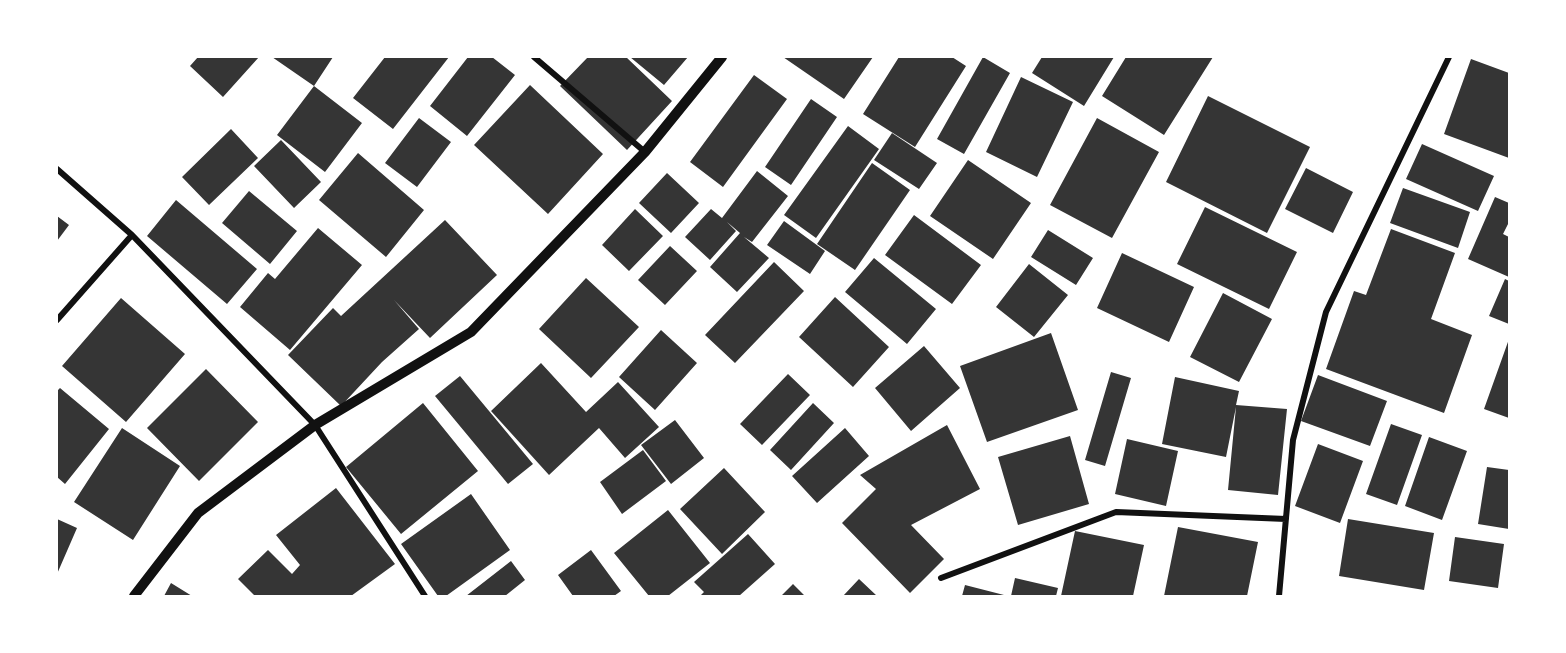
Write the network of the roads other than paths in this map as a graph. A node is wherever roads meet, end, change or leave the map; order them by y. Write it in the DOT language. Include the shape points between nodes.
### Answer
graph roads {
  1 [pos="534,57"];
  2 [pos="722,57"];
  3 [pos="1449,57"];
  4 [pos="645,152"];
  5 [pos="57,169"];
  6 [pos="132,235"];
  7 [pos="57,320"];
  8 [pos="315,425"];
  9 [pos="1286,519"];
  10 [pos="941,578"];
  11 [pos="134,596"];
  12 [pos="426,596"];
  13 [pos="1279,596"];
  1 -- 4 [label="street"];
  2 -- 4 [label="street"];
  3 -- 9 [label="street" via="1326,312 1293,440"];
  4 -- 8 [label="street" via="471,332"];
  5 -- 6 [label="street"];
  6 -- 7 [label="street"];
  6 -- 8 [label="street"];
  8 -- 11 [label="street" via="198,513"];
  8 -- 12 [label="street"];
  9 -- 10 [label="street" via="1116,512"];
  9 -- 13 [label="street"];
}
